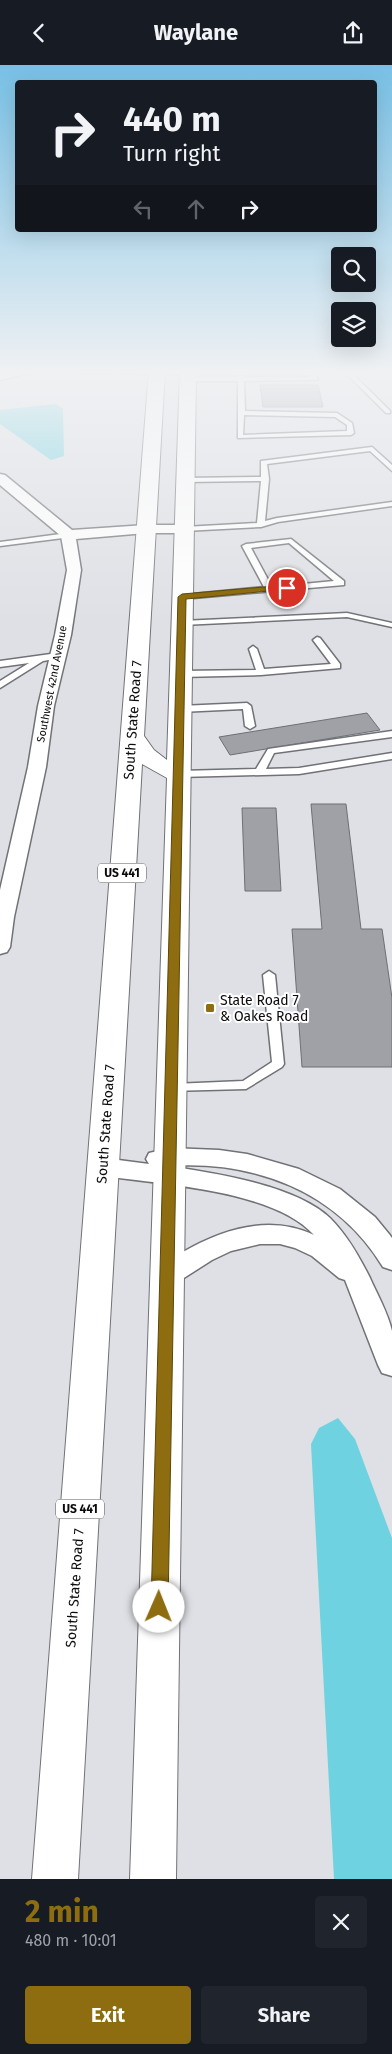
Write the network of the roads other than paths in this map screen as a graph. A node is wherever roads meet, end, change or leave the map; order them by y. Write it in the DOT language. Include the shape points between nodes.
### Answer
graph roads {
  1 [pos="151,455"];
  2 [pos="186,455"];
  3 [pos="325,455"];
  4 [pos="378,455"];
  5 [pos="392,469"];
  6 [pos="0,478"];
  7 [pos="265,479"];
  8 [pos="185,480"];
  9 [pos="392,504"];
  10 [pos="261,525"];
  11 [pos="146,529"];
  12 [pos="184,529"];
  13 [pos="68,535"];
  14 [pos="0,544"];
  15 [pos="269,589"];
  16 [pos="182,597"];
  17 [pos="392,619"];
  18 [pos="380,622"];
  19 [pos="182,623"];
  20 [pos="392,625"];
  21 [pos="317,641"];
  22 [pos="253,649"];
  23 [pos="50,657"];
  24 [pos="0,664"];
  25 [pos="261,672"];
  26 [pos="181,674"];
  27 [pos="0,685"];
  28 [pos="180,709"];
  29 [pos="250,726"];
  30 [pos="132,735"];
  31 [pos="392,735"];
  32 [pos="392,757"];
  33 [pos="259,773"];
  34 [pos="179,774"];
  35 [pos="0,947"];
  36 [pos="269,975"];
  37 [pos="171,1089"];
  38 [pos="103,1167"];
  39 [pos="170,1167"];
  40 [pos="392,1261"];
  41 [pos="167,1276"];
  42 [pos="354,1276"];
  43 [pos="392,1365"];
  44 [pos="55,1879"];
  45 [pos="153,1879"];
  1 -- 11 [label="main road, South State Road 7 / US 441"];
  2 -- 8 [label="main road"];
  3 -- 7 [label="lane" via="263,462"];
  4 -- 5 [label="lane"];
  6 -- 13 [label="street"];
  7 -- 8 [label="lane"];
  7 -- 10 [label="lane"];
  8 -- 12 [label="main road"];
  9 -- 10 [label="lane" via="277,519"];
  10 -- 12 [label="lane"];
  11 -- 12 [label="street"];
  11 -- 13 [label="street"];
  11 -- 30 [label="main road, South State Road 7 / US 441"];
  12 -- 16 [label="main road"];
  13 -- 14 [label="lane"];
  13 -- 23 [label="street, Southwest 42nd Avenue" via="74,569"];
  15 -- 15 [label="lane" via="305,586 341,583 292,541 246,546"];
  15 -- 16 [label="lane"];
  16 -- 19 [label="main road"];
  17 -- 18 [label="lane"];
  18 -- 19 [label="lane" via="347,615"];
  18 -- 20 [label="lane"];
  19 -- 26 [label="main road"];
  21 -- 25 [label="lane" via="337,666"];
  22 -- 25 [label="lane"];
  23 -- 24 [label="lane"];
  23 -- 27 [label="lane"];
  23 -- 35 [label="street, Southwest 42nd Avenue" via="37,767"];
  25 -- 26 [label="lane"];
  26 -- 28 [label="main road"];
  28 -- 29 [label="lane" via="247,706"];
  28 -- 34 [label="main road"];
  30 -- 34 [label="main road" via="151,761"];
  30 -- 38 [label="main road, South State Road 7 / US 441"];
  31 -- 33 [label="lane" via="271,751"];
  32 -- 33 [label="lane" via="299,771"];
  33 -- 34 [label="lane"];
  34 -- 37 [label="main road"];
  36 -- 37 [label="lane" via="278,1064 246,1085"];
  37 -- 39 [label="main road"];
  38 -- 39 [label="street"];
  38 -- 44 [label="main road, South State Road 7 / US 441"];
  39 -- 40 [label="street" via="245,1162 304,1180 346,1205 385,1246"];
  39 -- 41 [label="main road"];
  39 -- 42 [label="street" via="265,1196 298,1210 322,1226 338,1243"];
  41 -- 42 [label="street" via="196,1255 226,1241 274,1234 300,1239 322,1249"];
  41 -- 45 [label="main road"];
  42 -- 43 [label="street"];
}
